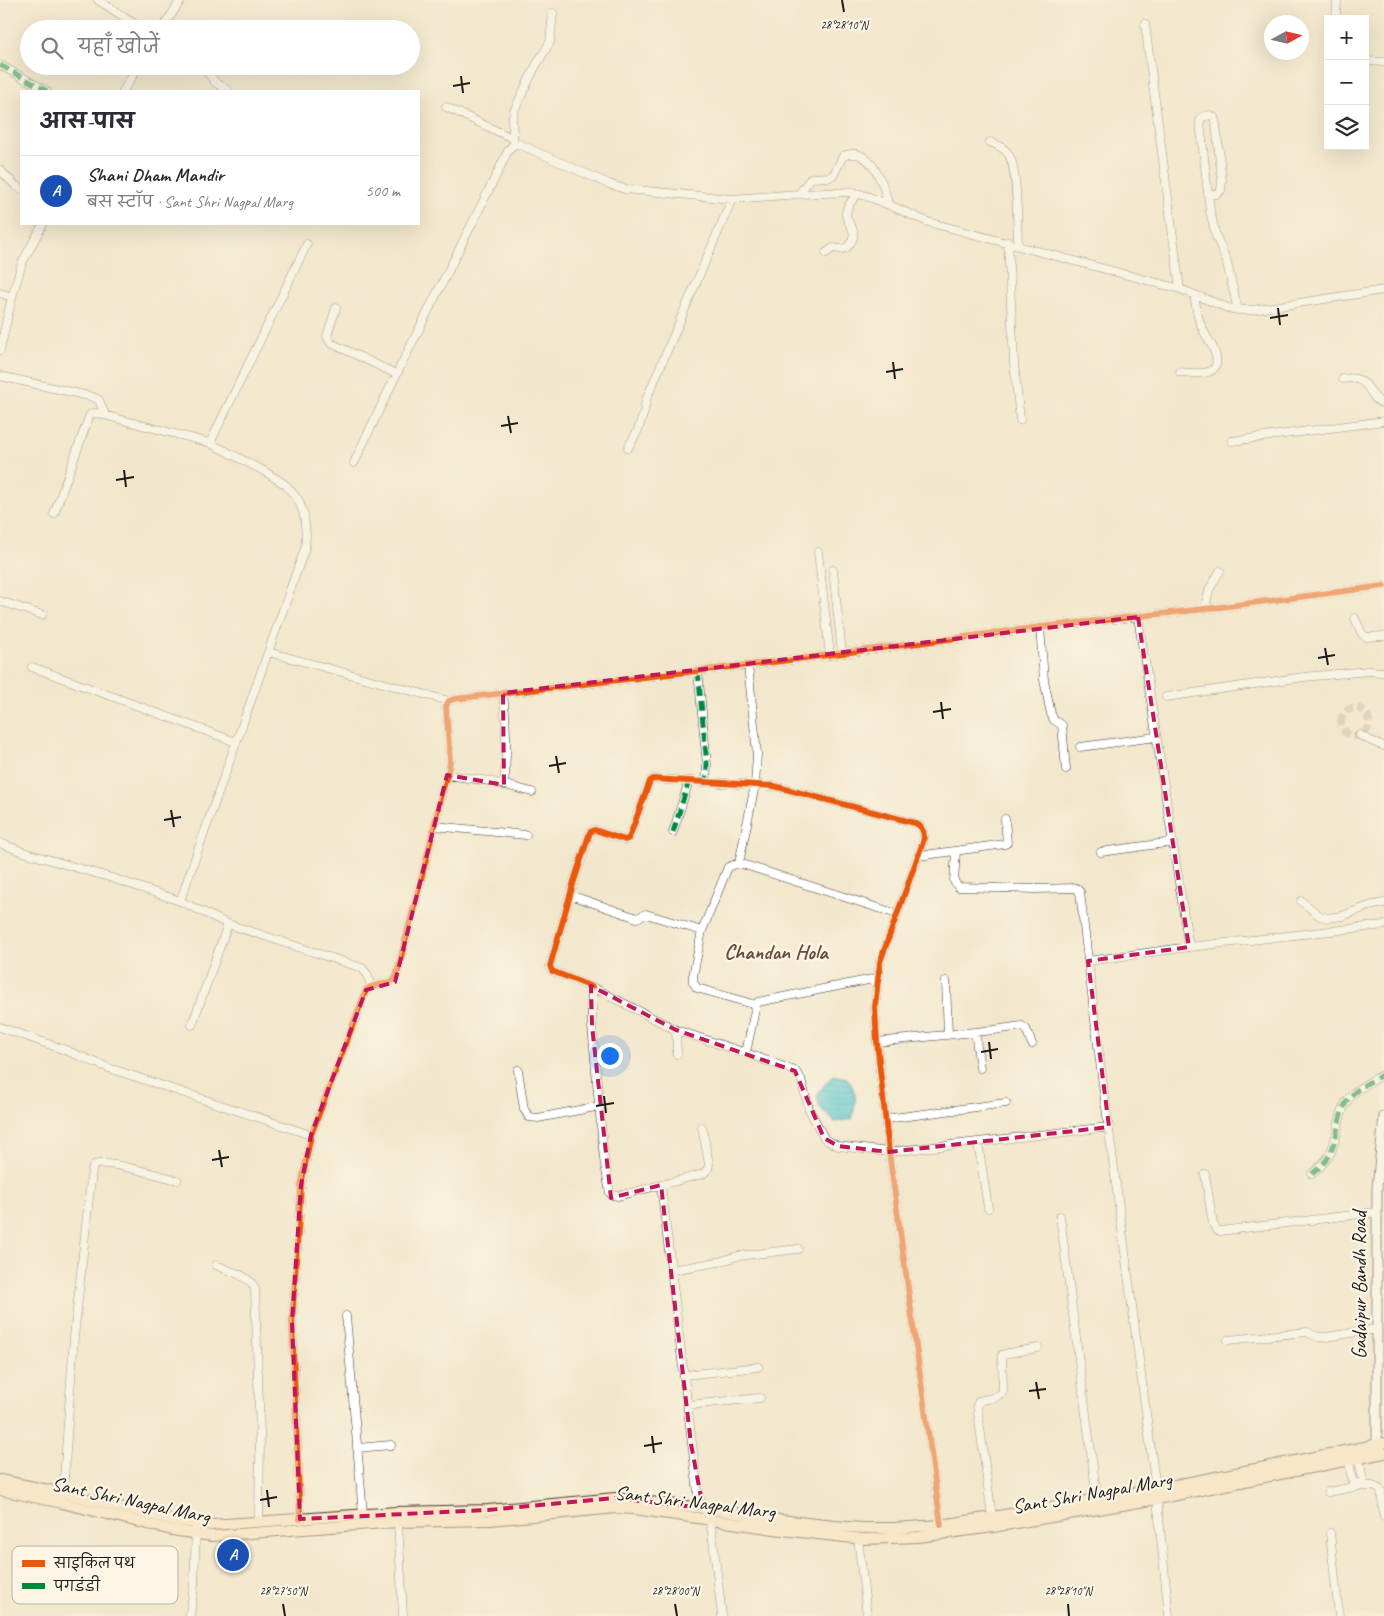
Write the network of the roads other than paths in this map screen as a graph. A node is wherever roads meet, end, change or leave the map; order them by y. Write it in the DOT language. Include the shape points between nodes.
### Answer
graph roads {
  1 [pos="98,0"];
  2 [pos="181,0"];
  3 [pos="1337,0"];
  4 [pos="553,13"];
  5 [pos="1336,15"];
  6 [pos="128,20"];
  7 [pos="168,20"];
  8 [pos="1145,24"];
  9 [pos="1369,61"];
  10 [pos="1384,62"];
  11 [pos="0,66"];
  12 [pos="133,75"];
  13 [pos="209,75"];
  14 [pos="45,90"];
  15 [pos="124,90"];
  16 [pos="227,90"];
  17 [pos="446,107"];
  18 [pos="513,141"];
  19 [pos="990,142"];
  20 [pos="0,170"];
  21 [pos="20,188"];
  22 [pos="799,194"];
  23 [pos="858,194"];
  24 [pos="1209,194"];
  25 [pos="732,199"];
  26 [pos="888,204"];
  27 [pos="42,225"];
  28 [pos="1008,242"];
  29 [pos="307,244"];
  30 [pos="1018,245"];
  31 [pos="826,253"];
  32 [pos="1180,289"];
  33 [pos="1384,290"];
  34 [pos="0,293"];
  35 [pos="1194,294"];
  36 [pos="12,297"];
  37 [pos="336,308"];
  38 [pos="1238,310"];
  39 [pos="0,350"];
  40 [pos="1180,372"];
  41 [pos="396,374"];
  42 [pos="0,376"];
  43 [pos="1343,379"];
  44 [pos="1384,404"];
  45 [pos="105,415"];
  46 [pos="1020,420"];
  47 [pos="1384,421"];
  48 [pos="1232,441"];
  49 [pos="210,443"];
  50 [pos="628,448"];
  51 [pos="354,463"];
  52 [pos="54,514"];
  53 [pos="818,552"];
  54 [pos="833,570"];
  55 [pos="1220,571"];
  56 [pos="1384,586"];
  57 [pos="0,601"];
  58 [pos="1205,609"];
  59 [pos="42,615"];
  60 [pos="1138,617"];
  61 [pos="1355,618"];
  62 [pos="1040,628"];
  63 [pos="1384,636"];
  64 [pos="268,652"];
  65 [pos="842,653"];
  66 [pos="830,655"];
  67 [pos="748,665"];
  68 [pos="32,667"];
  69 [pos="698,671"];
  70 [pos="1384,672"];
  71 [pos="504,693"];
  72 [pos="1166,696"];
  73 [pos="449,701"];
  74 [pos="1360,735"];
  75 [pos="1156,737"];
  76 [pos="236,742"];
  77 [pos="1384,746"];
  78 [pos="1080,747"];
  79 [pos="1066,769"];
  80 [pos="447,775"];
  81 [pos="689,781"];
  82 [pos="706,782"];
  83 [pos="504,785"];
  84 [pos="755,785"];
  85 [pos="532,792"];
  86 [pos="1005,818"];
  87 [pos="435,826"];
  88 [pos="673,832"];
  89 [pos="526,835"];
  90 [pos="1173,842"];
  91 [pos="0,843"];
  92 [pos="956,851"];
  93 [pos="1102,852"];
  94 [pos="918,856"];
  95 [pos="739,862"];
  96 [pos="570,895"];
  97 [pos="180,901"];
  98 [pos="1301,901"];
  99 [pos="1384,903"];
  100 [pos="897,914"];
  101 [pos="228,924"];
  102 [pos="1384,925"];
  103 [pos="702,931"];
  104 [pos="1189,947"];
  105 [pos="1088,961"];
  106 [pos="878,978"];
  107 [pos="946,982"];
  108 [pos="371,986"];
  109 [pos="592,987"];
  110 [pos="756,1005"];
  111 [pos="192,1025"];
  112 [pos="0,1027"];
  113 [pos="676,1030"];
  114 [pos="975,1032"];
  115 [pos="948,1035"];
  116 [pos="877,1042"];
  117 [pos="1032,1044"];
  118 [pos="743,1052"];
  119 [pos="677,1054"];
  120 [pos="980,1068"];
  121 [pos="518,1070"];
  122 [pos="1384,1074"];
  123 [pos="1006,1103"];
  124 [pos="600,1106"];
  125 [pos="1384,1116"];
  126 [pos="886,1119"];
  127 [pos="702,1127"];
  128 [pos="1109,1127"];
  129 [pos="311,1135"];
  130 [pos="978,1142"];
  131 [pos="889,1152"];
  132 [pos="1205,1174"];
  133 [pos="1312,1174"];
  134 [pos="177,1180"];
  135 [pos="661,1185"];
  136 [pos="988,1208"];
  137 [pos="1377,1212"];
  138 [pos="1060,1216"];
  139 [pos="798,1249"];
  140 [pos="216,1266"];
  141 [pos="672,1270"];
  142 [pos="346,1316"];
  143 [pos="1377,1329"];
  144 [pos="1228,1340"];
  145 [pos="1038,1348"];
  146 [pos="758,1367"];
  147 [pos="685,1375"];
  148 [pos="760,1398"];
  149 [pos="688,1405"];
  150 [pos="391,1445"];
  151 [pos="357,1448"];
  152 [pos="1380,1449"];
  153 [pos="1354,1459"];
  154 [pos="0,1480"];
  155 [pos="1359,1484"];
  156 [pos="0,1490"];
  157 [pos="1328,1492"];
  158 [pos="63,1493"];
  159 [pos="1156,1494"];
  160 [pos="1097,1498"];
  161 [pos="703,1508"];
  162 [pos="363,1514"];
  163 [pos="1384,1516"];
  164 [pos="992,1517"];
  165 [pos="300,1519"];
  166 [pos="709,1519"];
  167 [pos="259,1522"];
  168 [pos="398,1522"];
  169 [pos="941,1525"];
  170 [pos="196,1529"];
  171 [pos="1330,1533"];
  172 [pos="858,1538"];
  173 [pos="190,1616"];
  174 [pos="403,1616"];
  175 [pos="722,1616"];
  176 [pos="867,1616"];
  177 [pos="1169,1616"];
  178 [pos="1339,1616"];
  1 -- 6 [label="street"];
  2 -- 7 [label="street"];
  3 -- 5 [label="street"];
  4 -- 18 [label="street" via="550,42 514,111"];
  8 -- 32 [label="street"];
  9 -- 10 [label="street"];
  11 -- 14 [label="street"];
  12 -- 15 [label="street"];
  13 -- 16 [label="street"];
  17 -- 18 [label="street"];
  18 -- 25 [label="street" via="617,187"];
  18 -- 41 [label="street"];
  19 -- 30 [label="street" via="1010,158 1015,182"];
  20 -- 21 [label="street"];
  22 -- 23 [label="street"];
  22 -- 25 [label="street"];
  22 -- 26 [label="street" via="811,178 834,174 843,156 851,153 870,162 884,187"];
  23 -- 26 [label="street"];
  23 -- 31 [label="street" via="846,212 846,219 852,227 852,241 843,250 833,248"];
  24 -- 24 [label="street" via="1217,194 1222,181 1215,120 1208,115 1200,122"];
  24 -- 38 [label="street" via="1212,221 1226,259"];
  25 -- 50 [label="street"];
  26 -- 28 [label="street" via="928,222"];
  27 -- 36 [label="street" via="26,253"];
  28 -- 30 [label="street"];
  28 -- 46 [label="street"];
  29 -- 49 [label="street"];
  30 -- 32 [label="street"];
  32 -- 35 [label="street"];
  33 -- 38 [label="street"];
  34 -- 36 [label="street"];
  35 -- 38 [label="street"];
  35 -- 40 [label="street" via="1198,320 1215,352 1216,365 1202,374"];
  36 -- 39 [label="street"];
  37 -- 41 [label="street" via="328,340"];
  41 -- 51 [label="street"];
  42 -- 45 [label="street" via="93,397 99,400"];
  43 -- 44 [label="street" via="1351,377 1367,384 1379,403"];
  45 -- 49 [label="street"];
  45 -- 52 [label="street" via="96,413 89,417"];
  47 -- 48 [label="street"];
  49 -- 64 [label="street" via="286,485 299,501 304,515 305,548"];
  53 -- 66 [label="street"];
  54 -- 65 [label="street"];
  55 -- 58 [label="street"];
  56 -- 58 [label="street"];
  57 -- 59 [label="street"];
  58 -- 60 [label="street"];
  60 -- 62 [label="street"];
  60 -- 75 [label="street"];
  61 -- 63 [label="street" via="1366,637"];
  62 -- 65 [label="street"];
  62 -- 79 [label="street" via="1044,680 1052,718 1062,725"];
  64 -- 73 [label="street"];
  64 -- 76 [label="street"];
  65 -- 66 [label="street"];
  66 -- 67 [label="street"];
  67 -- 69 [label="street"];
  67 -- 84 [label="street" via="757,754"];
  68 -- 76 [label="street"];
  69 -- 71 [label="street"];
  69 -- 82 [label="street"];
  70 -- 72 [label="street" via="1311,676"];
  71 -- 73 [label="street"];
  71 -- 83 [label="street"];
  73 -- 80 [label="street" via="446,706 450,761"];
  74 -- 77 [label="street"];
  75 -- 78 [label="street"];
  75 -- 90 [label="street"];
  76 -- 97 [label="street"];
  80 -- 83 [label="street"];
  80 -- 87 [label="street"];
  81 -- 82 [label="street"];
  81 -- 88 [label="street"];
  81 -- 96 [label="street" via="651,780 628,839 621,840 595,830 590,832"];
  82 -- 84 [label="street"];
  83 -- 85 [label="street"];
  84 -- 94 [label="street" via="779,786 920,825 924,838"];
  84 -- 95 [label="street"];
  86 -- 92 [label="street" via="1007,843"];
  87 -- 89 [label="street"];
  87 -- 108 [label="street" via="396,977 390,983"];
  90 -- 93 [label="street"];
  90 -- 104 [label="street"];
  91 -- 97 [label="street"];
  92 -- 94 [label="street"];
  92 -- 105 [label="street" via="954,880 958,887 1078,889"];
  94 -- 100 [label="street"];
  95 -- 100 [label="street"];
  95 -- 103 [label="street" via="728,867"];
  96 -- 103 [label="street" via="638,918 646,914"];
  96 -- 109 [label="street" via="551,969"];
  97 -- 101 [label="street"];
  98 -- 99 [label="street" via="1320,916 1328,918"];
  100 -- 106 [label="street" via="880,962"];
  101 -- 108 [label="street" via="362,968 368,974"];
  101 -- 111 [label="street"];
  102 -- 104 [label="street"];
  103 -- 110 [label="street" via="693,976 697,988"];
  104 -- 105 [label="street"];
  105 -- 128 [label="street"];
  106 -- 110 [label="street" via="762,1000"];
  106 -- 116 [label="street" via="875,1007"];
  107 -- 115 [label="street"];
  108 -- 129 [label="street" via="366,990"];
  109 -- 113 [label="street"];
  109 -- 124 [label="street" via="592,1026"];
  110 -- 118 [label="street" via="747,1048"];
  112 -- 129 [label="street" via="110,1068"];
  113 -- 118 [label="street"];
  113 -- 119 [label="street"];
  114 -- 115 [label="street"];
  114 -- 117 [label="street" via="1022,1026"];
  114 -- 120 [label="street"];
  115 -- 116 [label="street"];
  116 -- 126 [label="street"];
  118 -- 131 [label="street" via="795,1071 801,1079 809,1109 828,1141 838,1146"];
  121 -- 124 [label="street" via="524,1109 529,1117"];
  122 -- 133 [label="street" via="1359,1088 1348,1099 1331,1152"];
  123 -- 126 [label="street"];
  124 -- 135 [label="street" via="610,1193 618,1196"];
  125 -- 137 [label="street, Gadaipur Bandh Road"];
  126 -- 131 [label="street"];
  127 -- 135 [label="street" via="709,1164 706,1172"];
  128 -- 130 [label="street"];
  128 -- 159 [label="street"];
  129 -- 165 [label="street" via="301,1185 292,1322"];
  130 -- 131 [label="street"];
  130 -- 136 [label="street"];
  131 -- 169 [label="street"];
  132 -- 137 [label="street" via="1213,1224 1220,1231"];
  134 -- 158 [label="street" via="100,1163 92,1170 74,1337"];
  135 -- 141 [label="street"];
  137 -- 143 [label="street, Gadaipur Bandh Road"];
  138 -- 160 [label="street"];
  139 -- 141 [label="street" via="738,1256"];
  140 -- 167 [label="street" via="248,1279 255,1289"];
  141 -- 147 [label="street"];
  142 -- 151 [label="street"];
  143 -- 144 [label="street" via="1326,1337 1307,1332"];
  143 -- 152 [label="street, Gadaipur Bandh Road"];
  145 -- 164 [label="street" via="1002,1355 1002,1393 979,1401 977,1405"];
  146 -- 147 [label="street"];
  147 -- 149 [label="street"];
  148 -- 149 [label="street"];
  149 -- 161 [label="street" via="691,1444"];
  150 -- 151 [label="street"];
  151 -- 162 [label="street"];
  152 -- 153 [label="main road, Sant Shri Nagpal Marg"];
  152 -- 159 [label="main road, Sant Shri Nagpal Marg"];
  153 -- 155 [label="street" via="1363,1477"];
  153 -- 159 [label="main road, Sant Shri Nagpal Marg"];
  154 -- 158 [label="main road, Sant Shri Nagpal Marg"];
  155 -- 157 [label="street"];
  155 -- 163 [label="street" via="1381,1490"];
  156 -- 170 [label="main road, Sant Shri Nagpal Marg" via="172,1530"];
  158 -- 170 [label="main road, Sant Shri Nagpal Marg" via="173,1520"];
  159 -- 160 [label="main road, Sant Shri Nagpal Marg"];
  159 -- 172 [label="main road, Sant Shri Nagpal Marg" via="943,1535"];
  159 -- 177 [label="street"];
  160 -- 164 [label="main road, Sant Shri Nagpal Marg"];
  161 -- 162 [label="main road, Sant Shri Nagpal Marg" via="615,1498 488,1510"];
  161 -- 166 [label="street"];
  161 -- 169 [label="main road, Sant Shri Nagpal Marg" via="863,1528"];
  162 -- 165 [label="main road, Sant Shri Nagpal Marg"];
  164 -- 169 [label="main road, Sant Shri Nagpal Marg"];
  165 -- 167 [label="main road, Sant Shri Nagpal Marg"];
  166 -- 168 [label="main road, Sant Shri Nagpal Marg" via="616,1508 490,1520"];
  166 -- 172 [label="main road, Sant Shri Nagpal Marg"];
  166 -- 175 [label="street"];
  167 -- 170 [label="main road, Sant Shri Nagpal Marg"];
  168 -- 170 [label="main road, Sant Shri Nagpal Marg" via="227,1535"];
  168 -- 174 [label="street"];
  170 -- 173 [label="street"];
  171 -- 178 [label="street"];
  172 -- 176 [label="street"];
}
